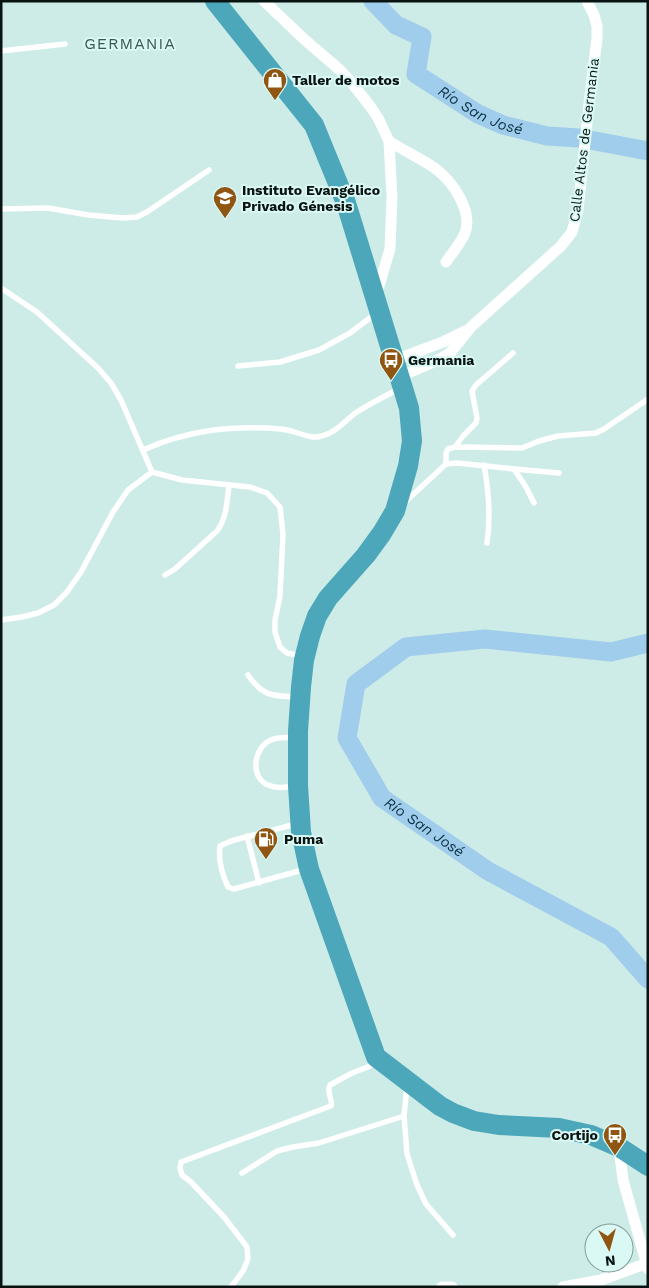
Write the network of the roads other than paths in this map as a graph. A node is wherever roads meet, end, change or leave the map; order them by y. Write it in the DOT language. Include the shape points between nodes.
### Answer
graph roads {
  1 [pos="215,1"];
  2 [pos="264,1"];
  3 [pos="588,1"];
  4 [pos="65,44"];
  5 [pos="1,51"];
  6 [pos="389,141"];
  7 [pos="209,170"];
  8 [pos="1,209"];
  9 [pos="446,262"];
  10 [pos="1,288"];
  11 [pos="377,304"];
  12 [pos="471,327"];
  13 [pos="514,353"];
  14 [pos="238,366"];
  15 [pos="399,374"];
  16 [pos="648,399"];
  17 [pos="454,447"];
  18 [pos="143,450"];
  19 [pos="446,464"];
  20 [pos="484,465"];
  21 [pos="514,469"];
  22 [pos="152,472"];
  23 [pos="559,473"];
  24 [pos="229,485"];
  25 [pos="534,503"];
  26 [pos="395,511"];
  27 [pos="487,543"];
  28 [pos="165,575"];
  29 [pos="1,620"];
  30 [pos="305,657"];
  31 [pos="248,675"];
  32 [pos="300,696"];
  33 [pos="298,738"];
  34 [pos="298,786"];
  35 [pos="301,823"];
  36 [pos="247,836"];
  37 [pos="309,869"];
  38 [pos="259,883"];
  39 [pos="383,1062"];
  40 [pos="408,1081"];
  41 [pos="404,1116"];
  42 [pos="619,1147"];
  43 [pos="648,1166"];
  44 [pos="242,1173"];
  45 [pos="453,1235"];
  46 [pos="645,1251"];
  47 [pos="647,1266"];
  48 [pos="232,1285"];
  49 [pos="227,1287"];
  50 [pos="442,1287"];
  51 [pos="452,1287"];
  52 [pos="563,1287"];
  1 -- 11 [label="highway" via="314,125 346,203"];
  2 -- 6 [label="street" via="351,82 378,118"];
  3 -- 12 [label="street, Calle Altos de Germania" via="597,33 578,210 572,232 561,246"];
  4 -- 5 [label="lane"];
  6 -- 9 [label="street" via="437,170 464,204 467,217 465,234"];
  6 -- 11 [label="street" via="390,248"];
  7 -- 8 [label="lane" via="136,217 88,215 48,208"];
  10 -- 18 [label="lane" via="37,312 98,368 121,400"];
  11 -- 14 [label="lane" via="350,333 319,350 280,362"];
  11 -- 15 [label="highway"];
  12 -- 15 [label="street, Calle Altos de Germania" via="443,342"];
  12 -- 15 [label="street, Calle Altos de Germania" via="450,352 436,361"];
  13 -- 17 [label="lane" via="472,391 476,423"];
  15 -- 18 [label="lane" via="356,413 322,436 284,429 224,428 194,432"];
  15 -- 26 [label="highway" via="409,408 412,441"];
  16 -- 17 [label="lane" via="596,433 558,436 522,448"];
  17 -- 19 [label="lane" via="446,453"];
  18 -- 22 [label="lane"];
  19 -- 20 [label="lane"];
  19 -- 26 [label="lane"];
  20 -- 21 [label="lane"];
  20 -- 27 [label="lane" via="490,509"];
  21 -- 23 [label="lane"];
  21 -- 25 [label="lane"];
  22 -- 24 [label="lane" via="182,480"];
  22 -- 29 [label="lane" via="128,490 81,572 54,605 38,613"];
  24 -- 28 [label="lane" via="223,523"];
  24 -- 30 [label="lane" via="267,493 280,506 283,534 275,632 280,647 287,653"];
  26 -- 30 [label="highway" via="366,555 328,598 317,616"];
  30 -- 32 [label="highway"];
  31 -- 32 [label="lane" via="255,686 272,695"];
  32 -- 33 [label="highway"];
  33 -- 34 [label="highway"];
  33 -- 34 [label="lane" via="282,737 262,745 255,769 267,785 281,788"];
  34 -- 35 [label="highway"];
  35 -- 36 [label="lane"];
  35 -- 37 [label="highway"];
  36 -- 38 [label="lane"];
  36 -- 38 [label="lane" via="220,846 224,877 228,887 234,889"];
  37 -- 38 [label="lane"];
  37 -- 39 [label="highway" via="376,1057"];
  39 -- 40 [label="highway"];
  39 -- 48 [label="lane" via="330,1085 331,1106 181,1162 182,1175 224,1217 247,1247 248,1259"];
  40 -- 41 [label="lane"];
  40 -- 42 [label="highway" via="440,1106 474,1121 559,1128 591,1135"];
  41 -- 44 [label="lane" via="319,1143 277,1151"];
  41 -- 45 [label="lane" via="407,1154 416,1185 426,1204"];
  42 -- 43 [label="highway"];
  42 -- 46 [label="street" via="623,1180"];
  46 -- 47 [label="street"];
  47 -- 52 [label="street"];
  48 -- 49 [label="lane"];
  50 -- 51 [label="street"];
}
